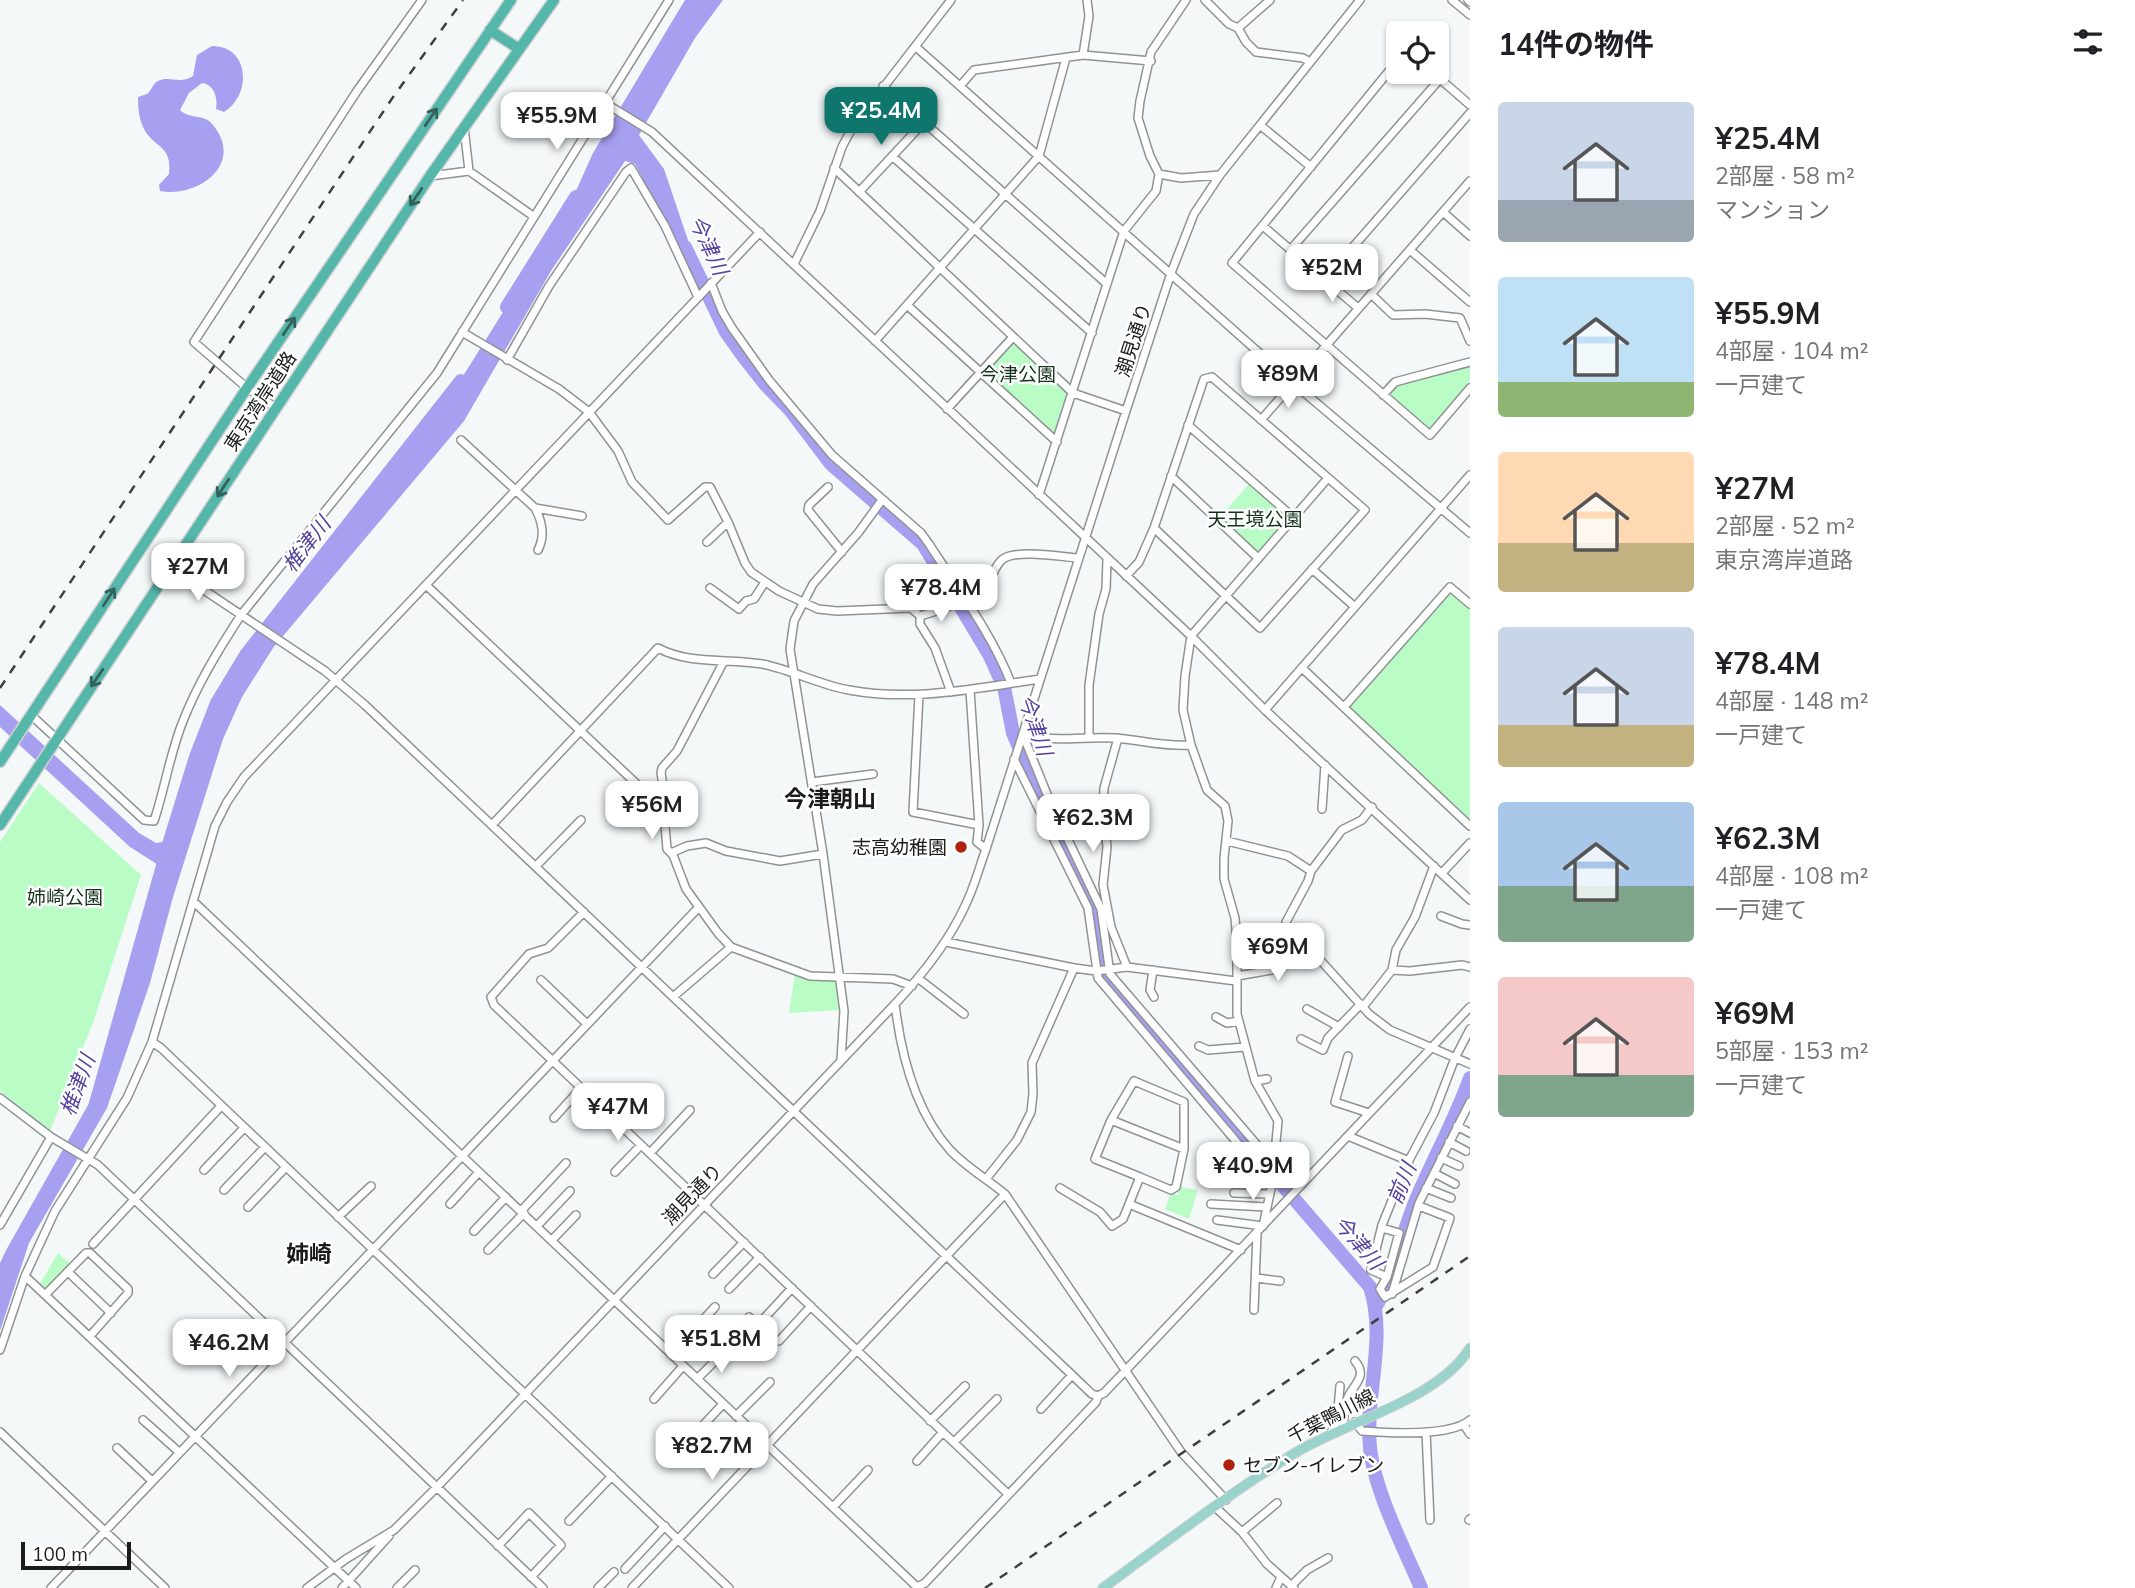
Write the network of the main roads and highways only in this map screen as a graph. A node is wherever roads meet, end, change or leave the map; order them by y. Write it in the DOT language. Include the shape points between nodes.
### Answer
graph roads {
  1 [pos="511,0"];
  2 [pos="554,0"];
  3 [pos="490,30"];
  4 [pos="519,49"];
  5 [pos="3,757"];
  6 [pos="0,824"];
  7 [pos="1470,1348"];
  8 [pos="1102,1588"];
  1 -- 3 [label="highway, 東京湾岸道路"];
  2 -- 4 [label="highway, 東京湾岸道路"];
  3 -- 4 [label="highway"];
  5 -- 3 [label="highway, 東京湾岸道路, one-way"];
  4 -- 6 [label="highway, 東京湾岸道路, one-way"];
  7 -- 8 [label="main road, 千葉鴨川線" via="1434,1385 1294,1454"];
}
